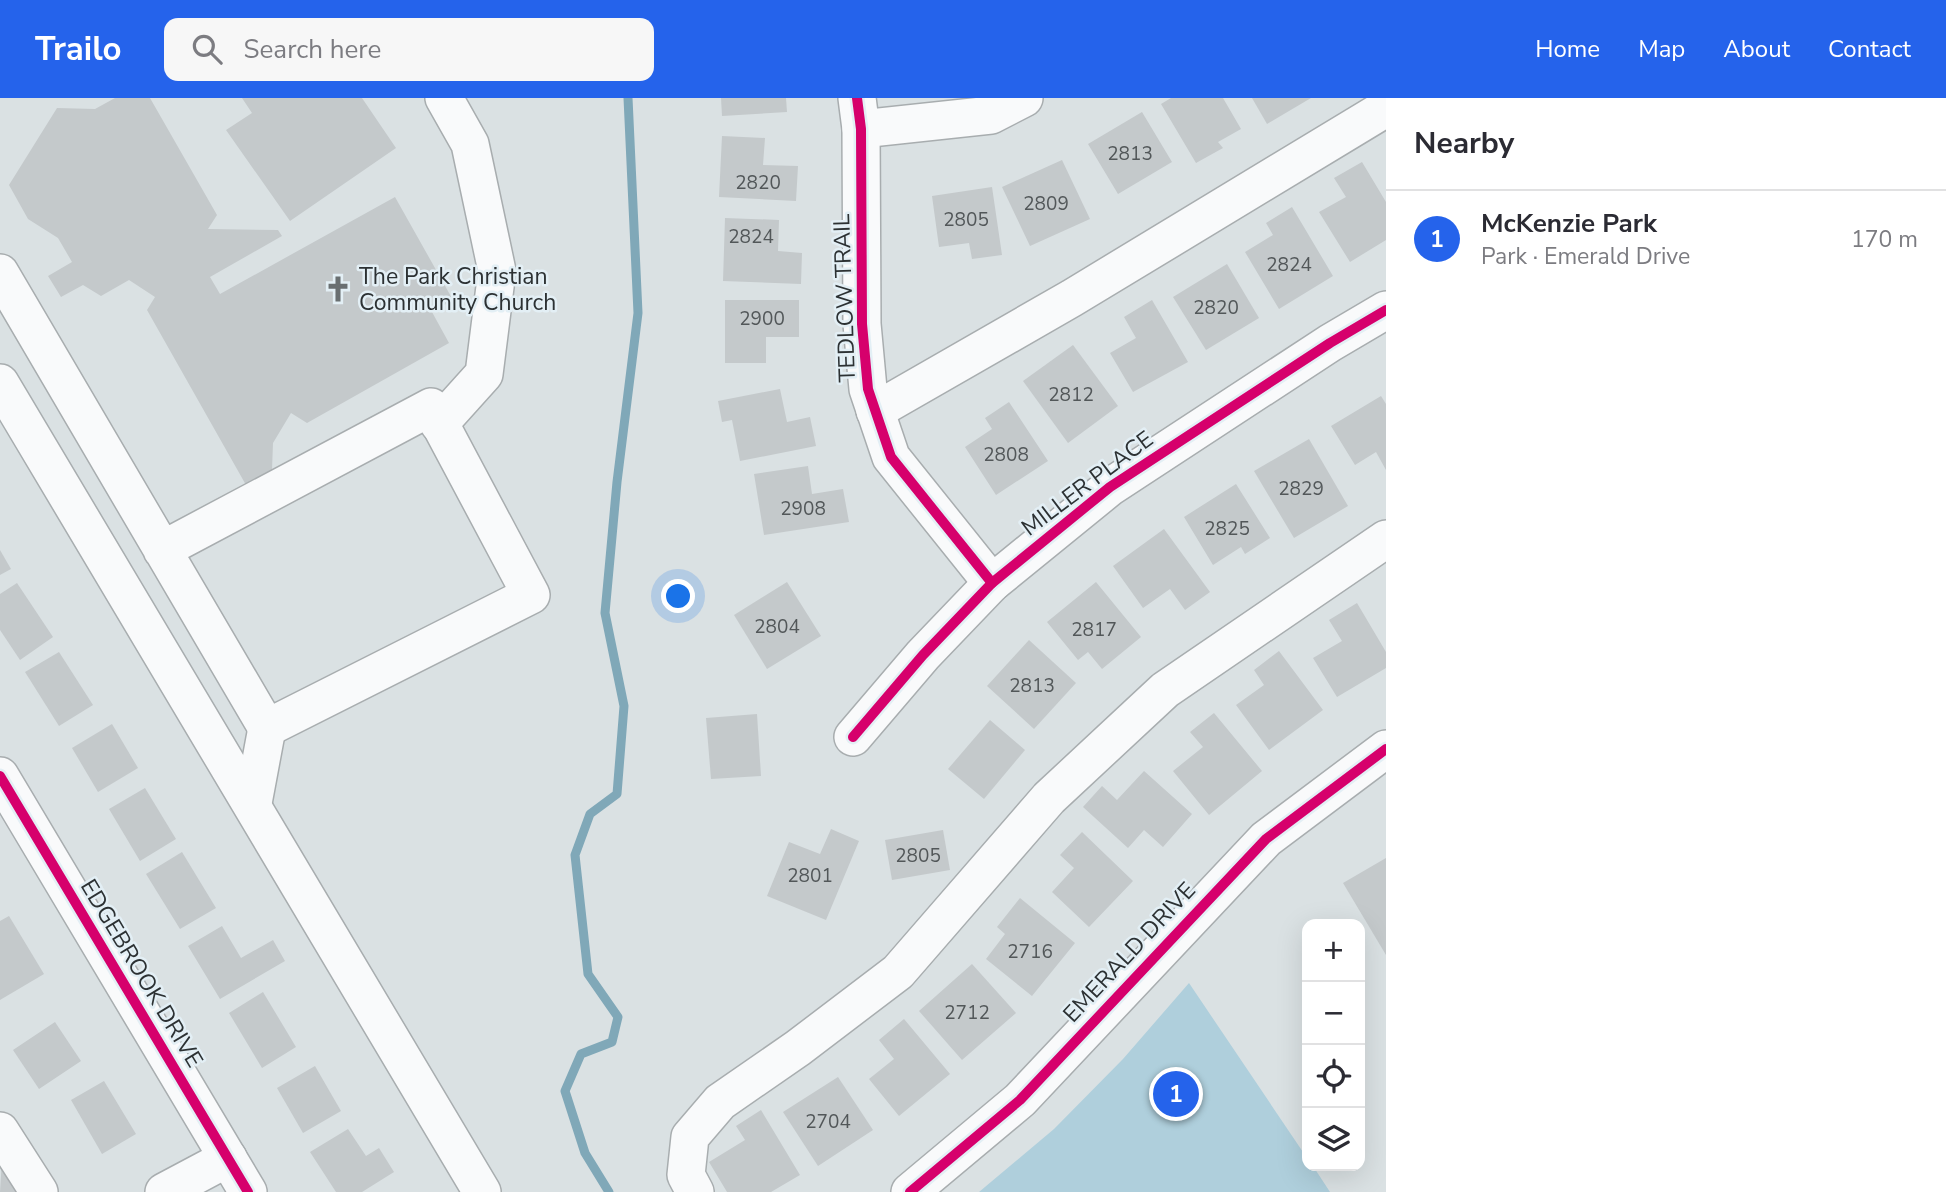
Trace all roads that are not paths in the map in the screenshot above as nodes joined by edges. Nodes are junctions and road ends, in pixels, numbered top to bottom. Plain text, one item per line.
1 (444, 98) edge
2 (1024, 98) edge
3 (1386, 108) edge
4 (859, 113) edge
5 (0, 273) edge
6 (1386, 310) edge
7 (0, 383) edge
8 (875, 411) junction
9 (439, 424) junction
10 (1386, 539) edge
11 (162, 550) junction
12 (992, 583) junction
13 (267, 729) junction
14 (853, 737) dead end
15 (1386, 749) edge
16 (0, 776) edge
17 (253, 803) junction
18 (12, 823) edge
19 (0, 1131) edge
20 (228, 1158) junction
21 (39, 1192) edge
22 (164, 1192) edge
23 (248, 1192) edge
24 (482, 1192) edge
25 (695, 1192) edge
26 (910, 1192) edge

1 - 9 street
2 - 4 street
3 - 8 street
4 - 8 street, TEDLOW TRAIL
5 - 11 street
6 - 12 street, MILLER PLACE
7 - 17 street
8 - 12 street, TEDLOW TRAIL
9 - 11 street
9 - 13 street
10 - 25 street
11 - 13 street
12 - 14 street, MILLER PLACE
13 - 17 street
15 - 26 street, EMERALD DRIVE
16 - 18 street, EDGEBROOK DRIVE
17 - 24 street
18 - 20 street, EDGEBROOK DRIVE
19 - 21 street
20 - 22 street
20 - 23 street, EDGEBROOK DRIVE

